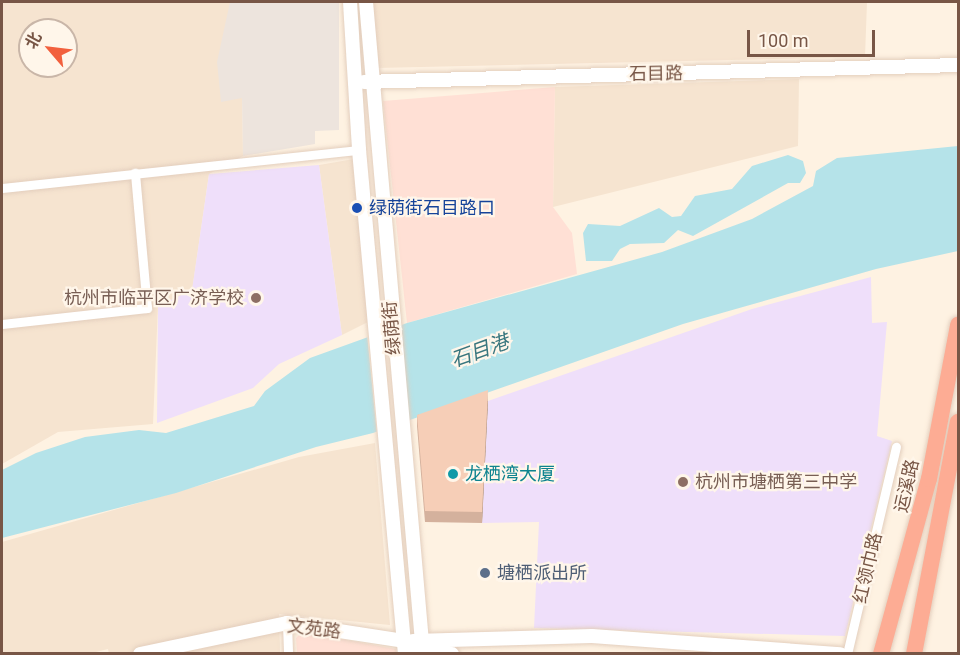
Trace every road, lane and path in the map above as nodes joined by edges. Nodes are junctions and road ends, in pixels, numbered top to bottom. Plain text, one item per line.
1 (350, 2) edge
2 (366, 2) edge
3 (958, 65) edge
4 (354, 82) junction
5 (371, 82) junction
6 (359, 150) junction
7 (135, 173) junction
8 (2, 188) edge
9 (2, 324) edge
10 (958, 325) edge
11 (958, 422) edge
12 (896, 447) dead end
13 (287, 623) junction
14 (405, 647) edge
15 (422, 649) edge
16 (140, 654) edge
17 (288, 654) edge
18 (452, 654) edge
19 (840, 654) edge
20 (847, 654) edge
21 (881, 654) edge
22 (914, 654) edge

1 - 4 street, 绿荫街
2 - 5 street, 绿荫街
3 - 5 street, 石目路
4 - 5 street, 石目路
4 - 6 street, 绿荫街
5 - 15 street, 绿荫街
6 - 7 street
6 - 14 street, 绿荫街
7 - 8 street
7 - 9 street
10 - 21 highway, 运溪路
11 - 22 highway, 运溪路
12 - 20 street, 红领巾路
13 - 14 street, 文苑路
13 - 16 street, 文苑路
13 - 17 street
14 - 15 street, 文苑路
15 - 18 street
15 - 19 street

